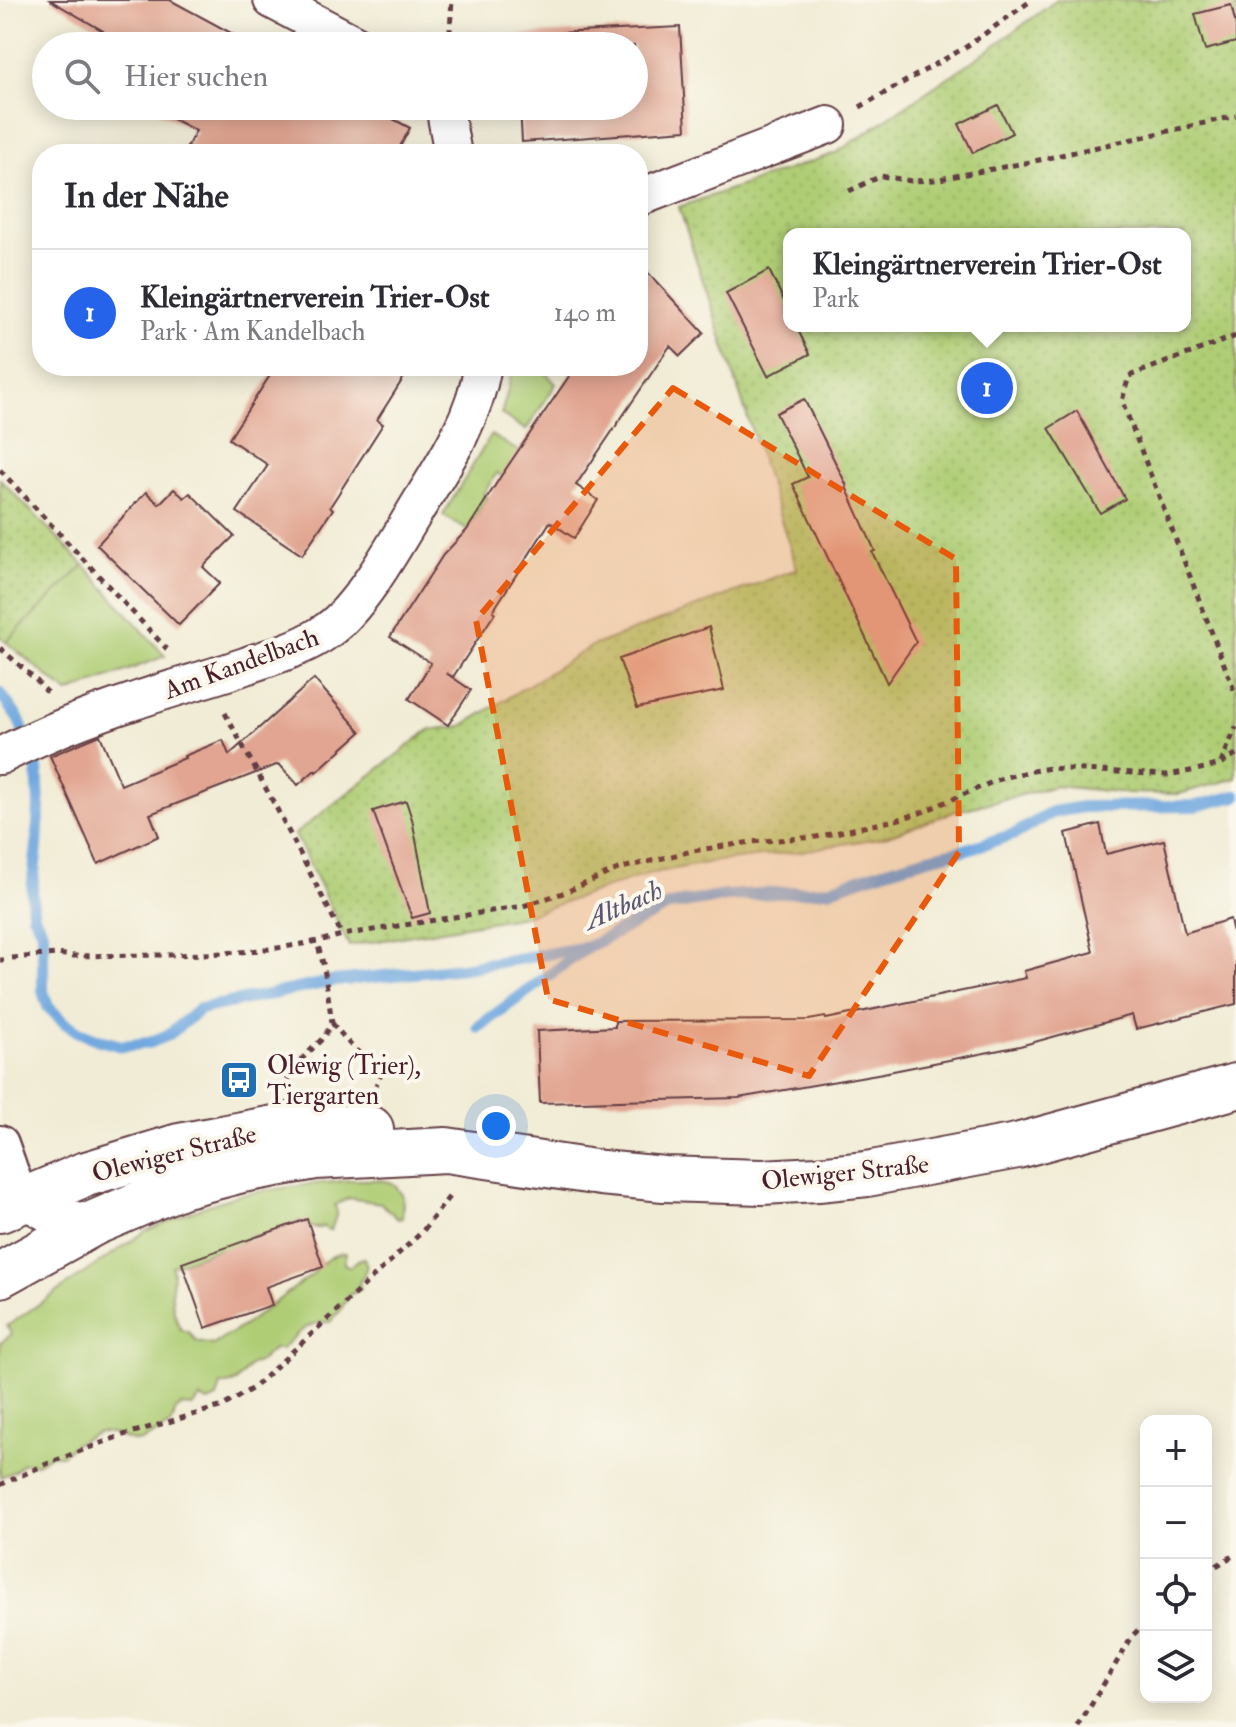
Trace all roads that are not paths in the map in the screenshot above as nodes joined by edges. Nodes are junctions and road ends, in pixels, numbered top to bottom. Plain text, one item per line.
1 (272, 0) edge
2 (333, 32) edge
3 (447, 120) edge
4 (828, 125) road end
5 (451, 144) edge
6 (648, 194) edge
7 (481, 376) edge
8 (20, 747) edge
9 (1236, 1086) edge
10 (0, 1144) edge
11 (446, 1150) junction
12 (12, 1204) edge
13 (94, 1223) junction
14 (0, 1275) edge

1 - 2 street
3 - 5 street
4 - 6 street
7 - 8 street, Am Kandelbach
9 - 11 main road, Olewiger Straße
10 - 12 street
11 - 12 main road, Olewiger Straße
11 - 13 main road, Olewiger Straße
12 - 13 street
13 - 14 main road, Olewiger Straße

